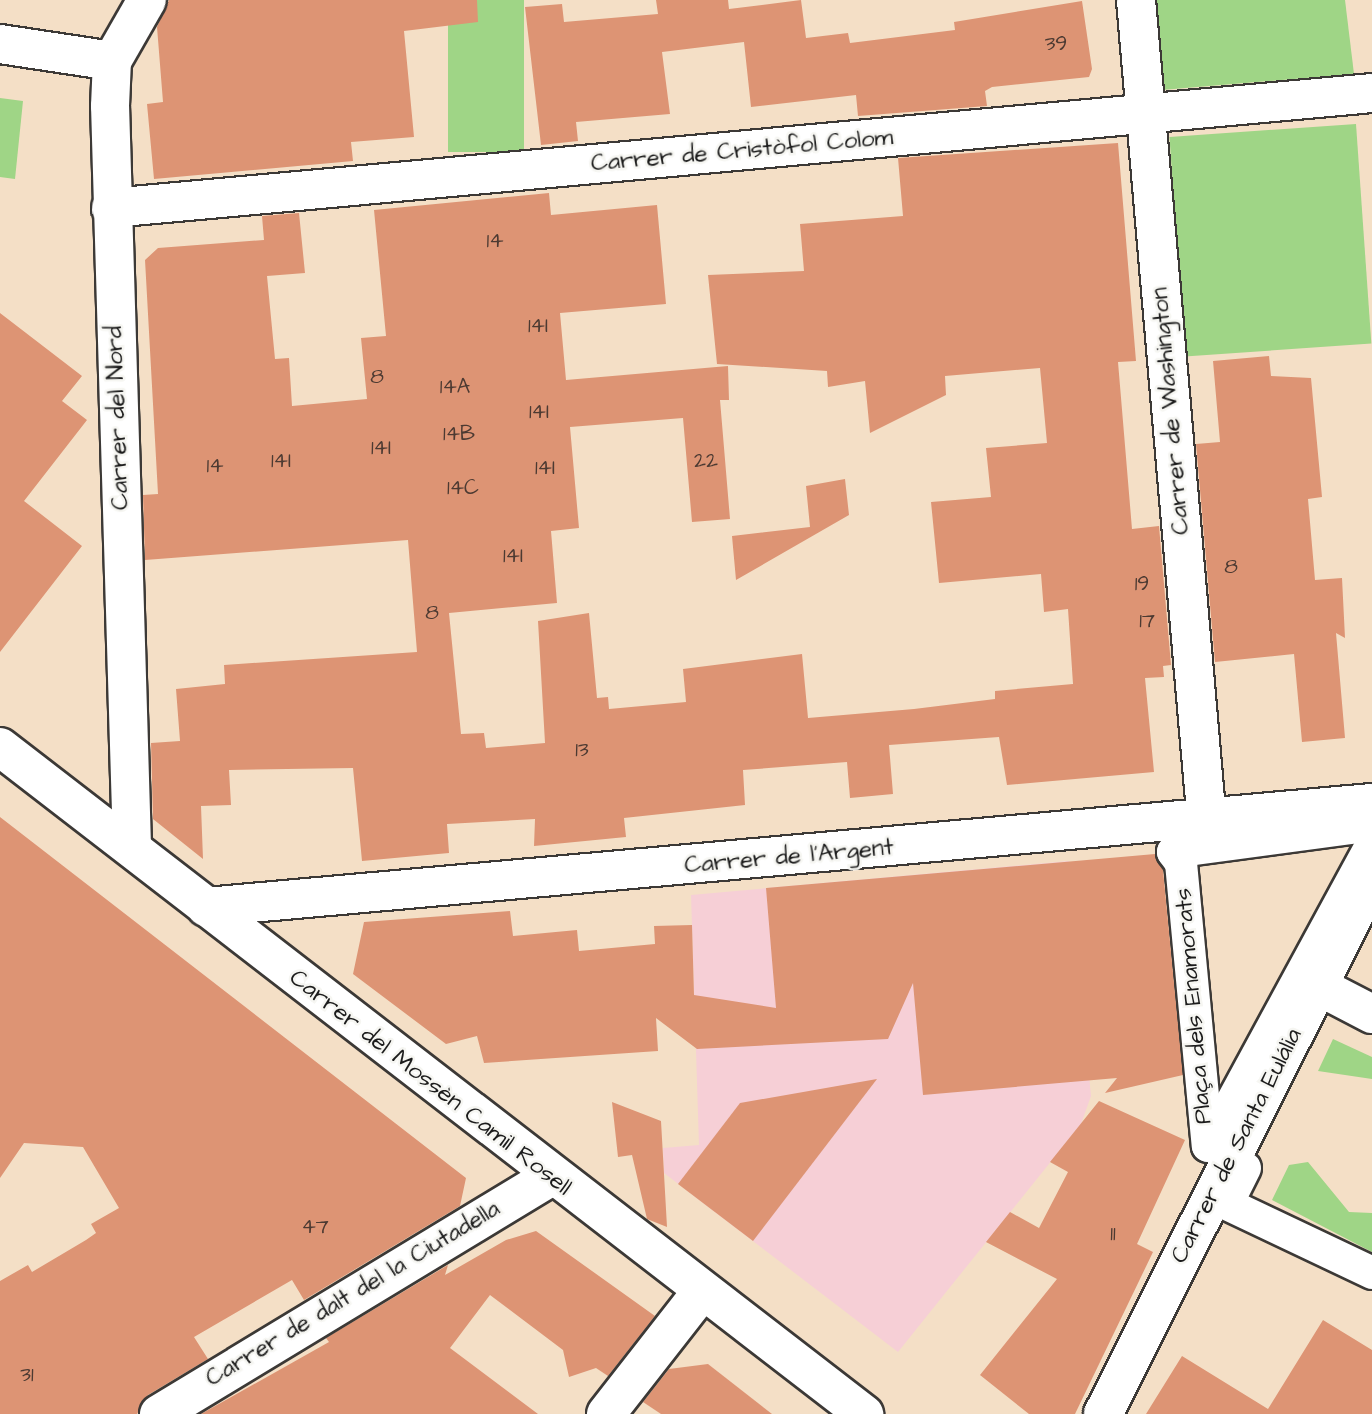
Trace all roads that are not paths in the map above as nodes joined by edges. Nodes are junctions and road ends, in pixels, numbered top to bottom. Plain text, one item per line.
1 (147, 0) edge
2 (1136, 0) edge
3 (0, 44) edge
4 (112, 61) junction
5 (1372, 93) edge
6 (1146, 113) junction
7 (111, 208) junction
8 (0, 747) edge
9 (1372, 803) edge
10 (1207, 823) junction
11 (1372, 825) edge
12 (1372, 844) edge
13 (132, 846) junction
14 (1372, 879) edge
15 (206, 906) junction
16 (1318, 986) junction
17 (1372, 1014) edge
18 (1372, 1035) edge
19 (550, 1177) junction
20 (1372, 1273) edge
21 (702, 1291) junction
22 (159, 1414) edge
23 (606, 1414) edge
24 (864, 1414) edge
25 (1103, 1414) edge

1 - 4 street, Carrer del Nord
2 - 6 street, Carrer de Washington
3 - 4 street
4 - 7 street, Carrer del Nord
5 - 6 street, Carrer de Cristòfol Colom
6 - 7 street, Carrer de Cristòfol Colom
6 - 10 street, Carrer de Washington
7 - 13 street, Carrer del Nord
8 - 13 street, Carrer del Mossèn Camil Rosell
9 - 10 street, Carrer de l'Argent
10 - 15 street, Carrer de l'Argent
11 - 12 street, Plaça dels Enamorats
13 - 15 street, Carrer del Mossèn Camil Rosell
14 - 16 street, Carrer de Santa Eulália
15 - 19 street, Carrer del Mossèn Camil Rosell
16 - 17 street
16 - 25 street, Carrer de Santa Eulália
18 - 20 street
19 - 21 street, Carrer del Mossèn Camil Rosell
19 - 22 street, Carrer de dalt del la Ciutadella
21 - 23 street
21 - 24 street, Carrer del Mossèn Camil Rosell

